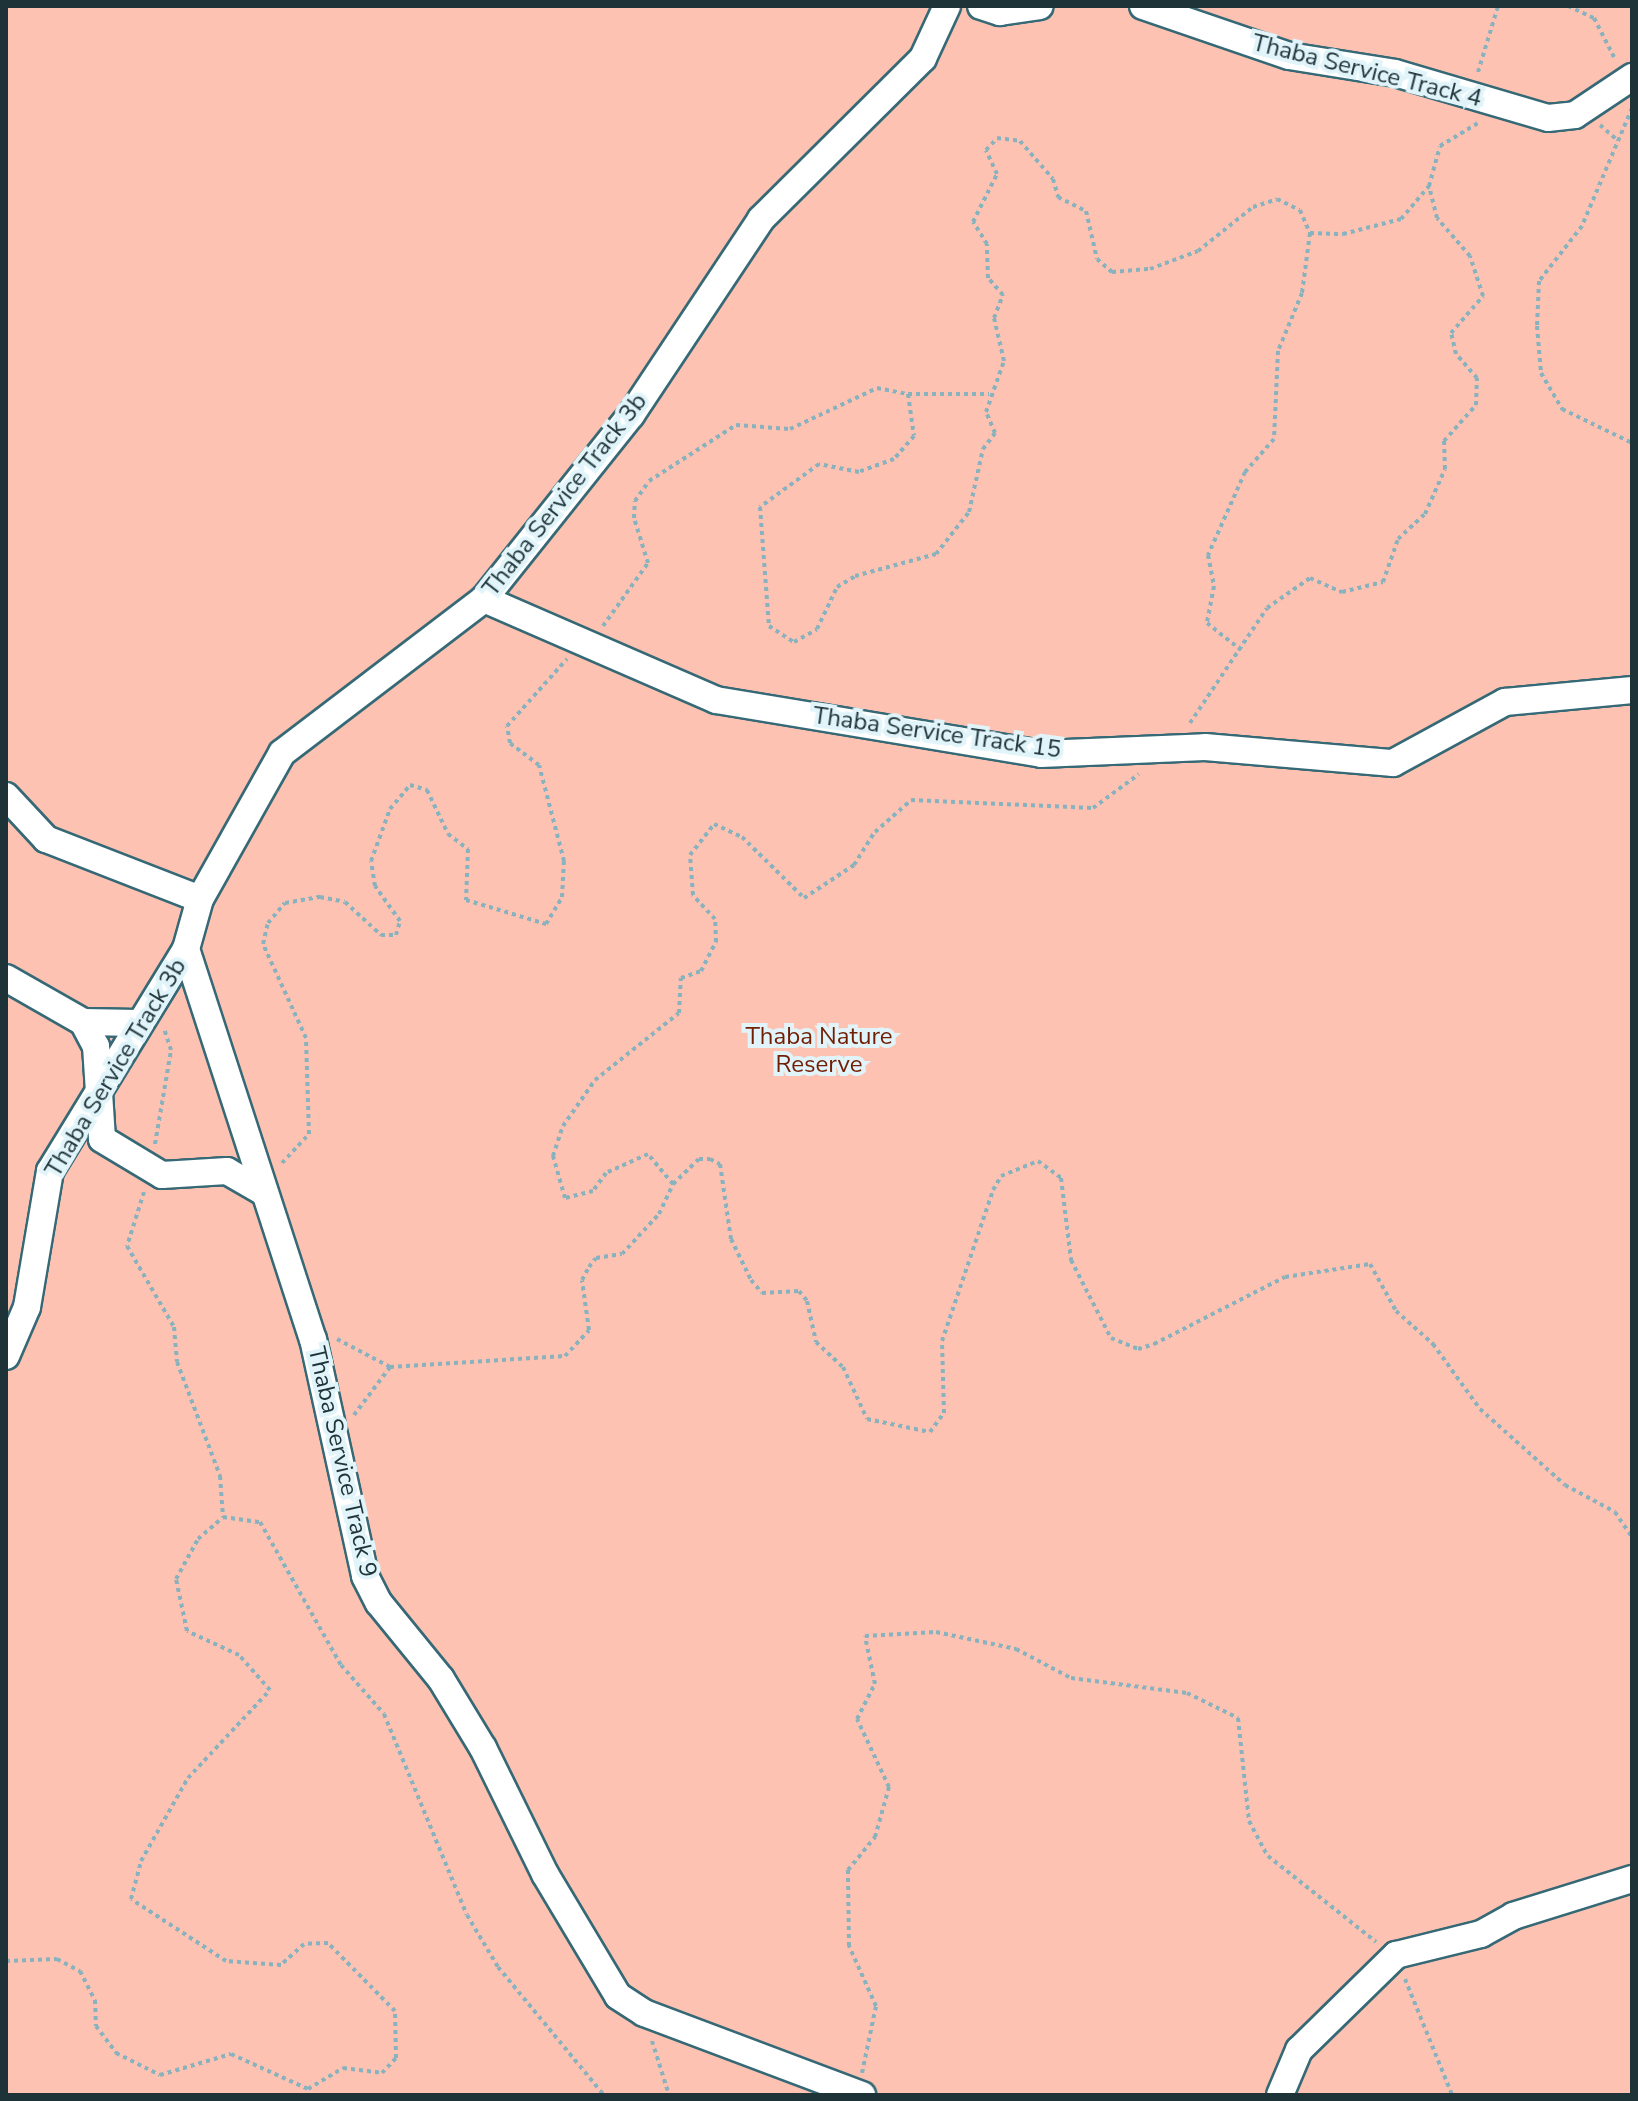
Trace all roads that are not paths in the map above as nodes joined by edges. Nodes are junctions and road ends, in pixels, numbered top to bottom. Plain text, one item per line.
1 (947, 6) edge
2 (981, 6) edge
3 (1040, 6) edge
4 (1143, 6) edge
5 (1629, 90) edge
6 (484, 599) junction
7 (1632, 690) edge
8 (6, 796) edge
9 (200, 899) junction
10 (186, 949) junction
11 (6, 978) edge
12 (83, 1022) junction
13 (139, 1023) junction
14 (94, 1099) junction
15 (261, 1191) junction
16 (6, 1356) edge
17 (1632, 1879) edge
18 (858, 2093) edge
19 (1280, 2095) edge

1 - 6 street, Thaba Service Track 3b
2 - 3 street
4 - 5 street, Thaba Service Track 4
6 - 7 street, Thaba Service Track 15
6 - 9 street, Thaba Service Track 3b
8 - 9 street
9 - 10 street, Thaba Service Track 3b
10 - 13 street, Thaba Service Track 3b
10 - 15 street, Thaba Service Track 9
11 - 12 street
12 - 13 street
12 - 14 street
13 - 14 street, Thaba Service Track 3b
14 - 15 street
14 - 16 street, Thaba Service Track 3b
15 - 18 street, Thaba Service Track 9
17 - 19 street

